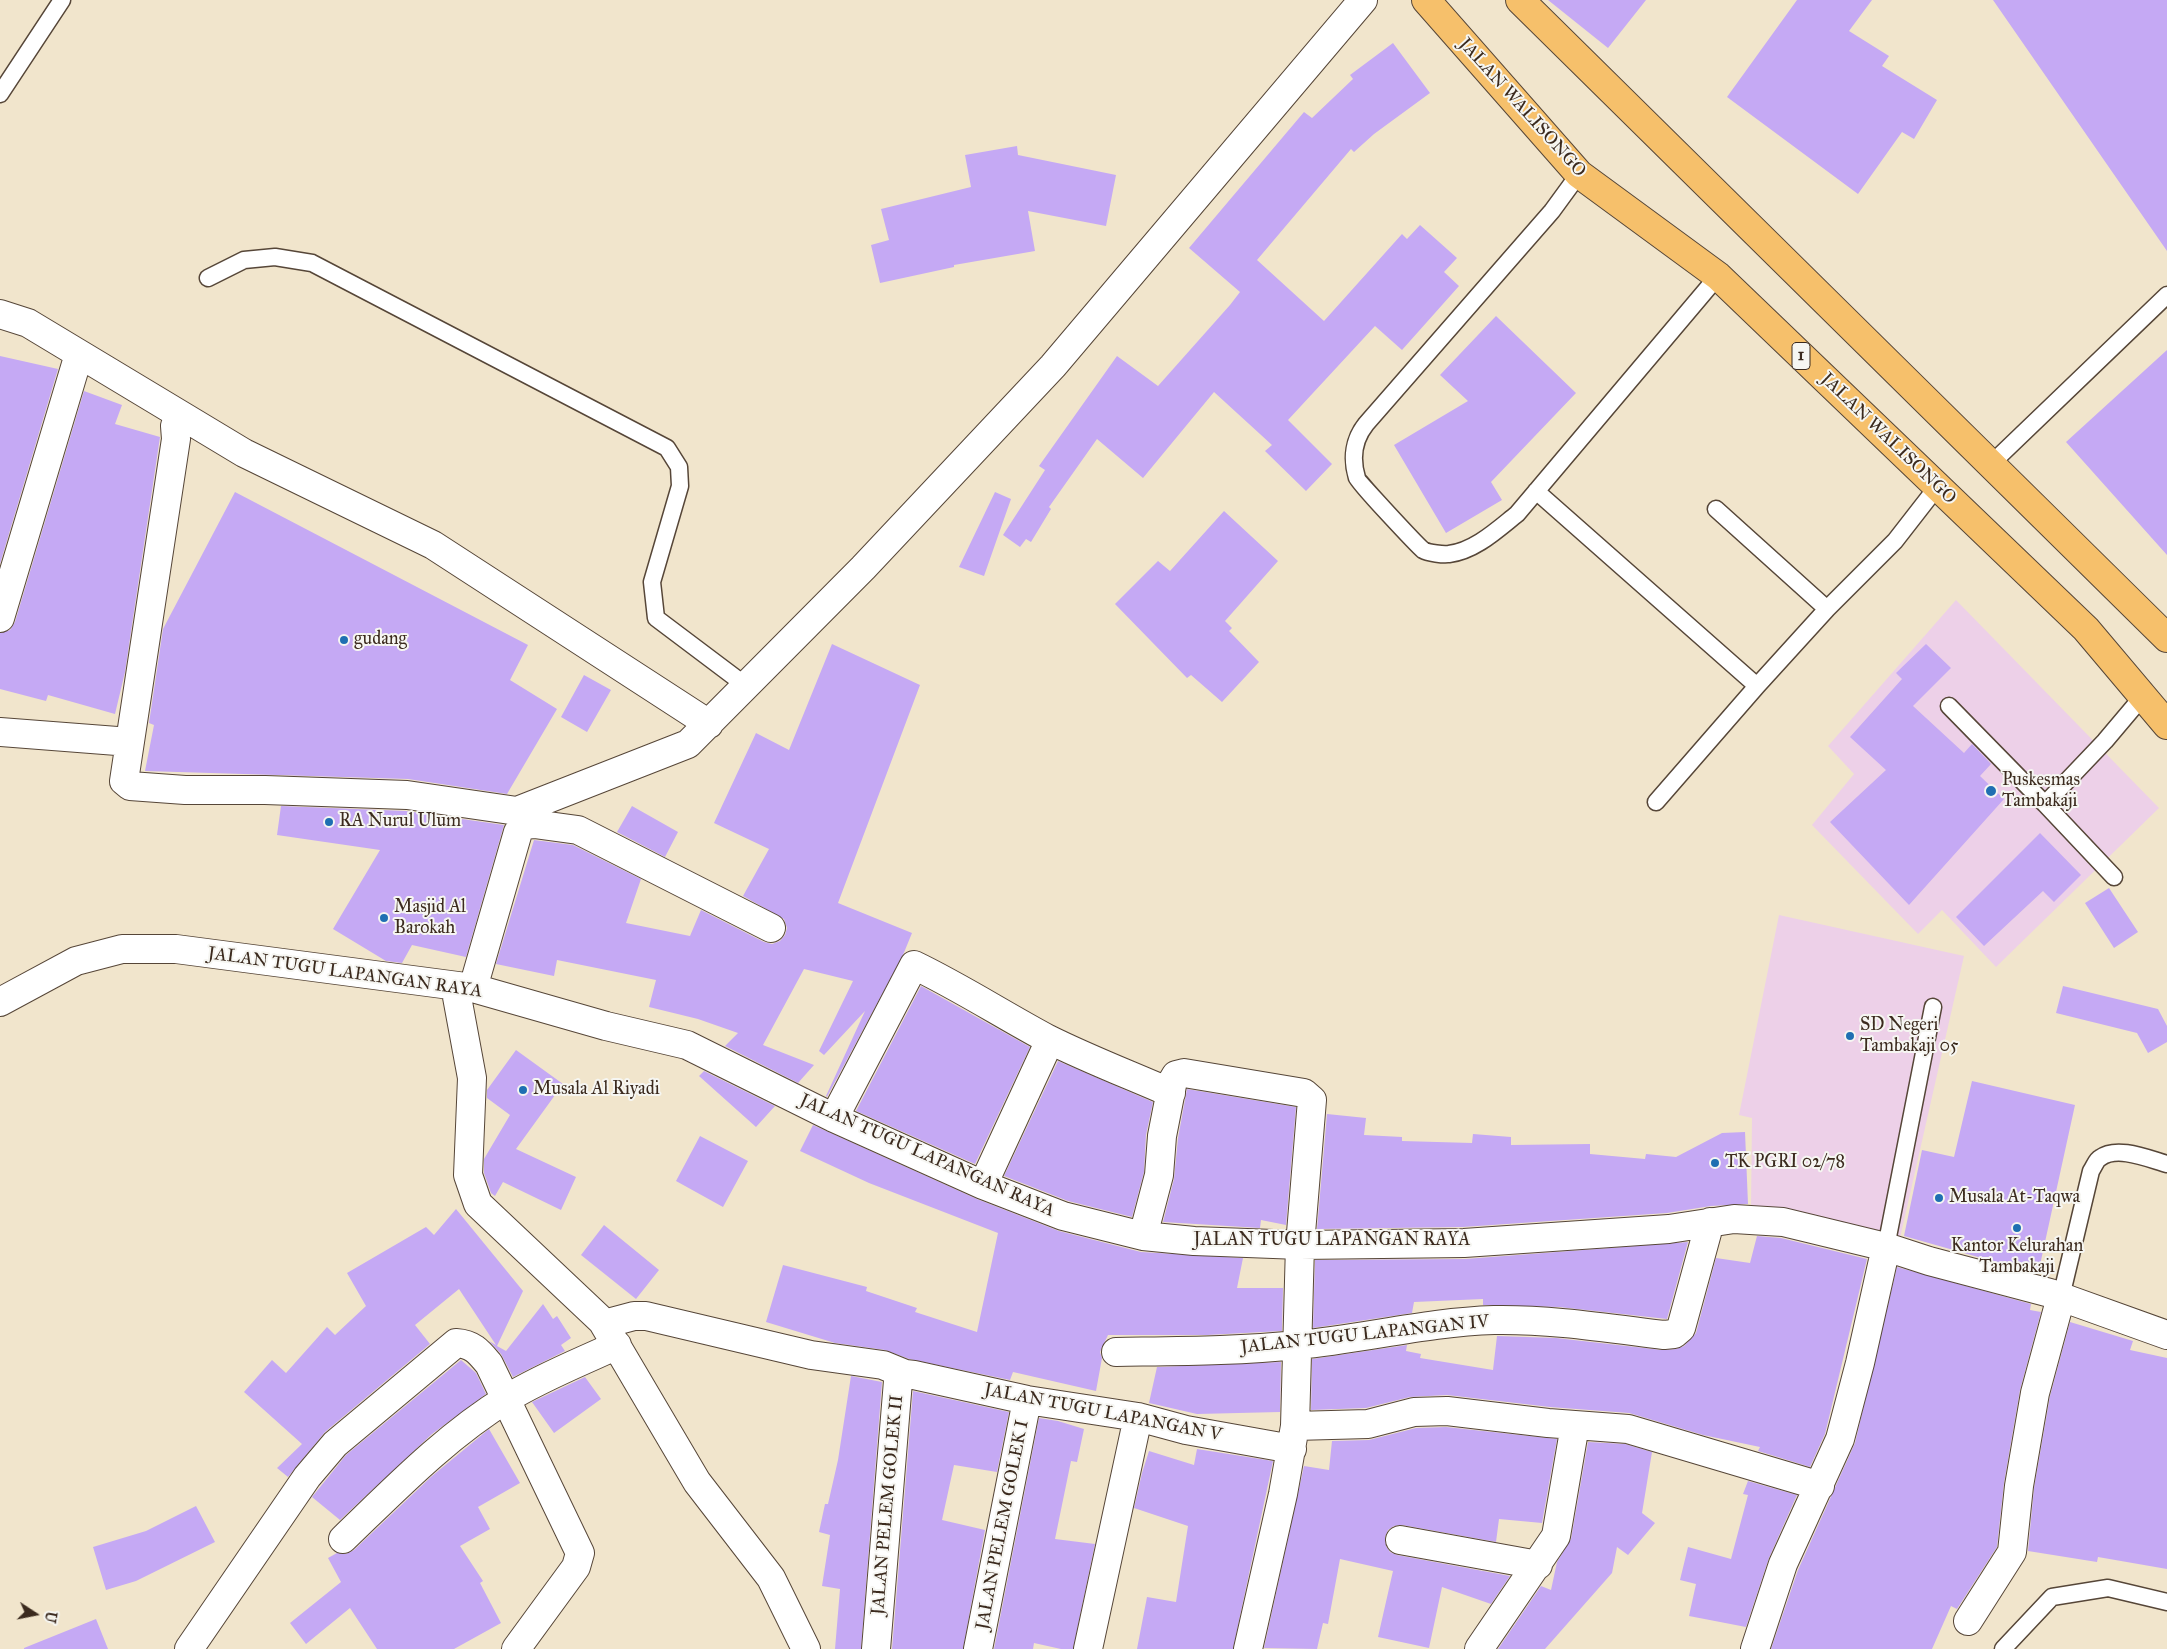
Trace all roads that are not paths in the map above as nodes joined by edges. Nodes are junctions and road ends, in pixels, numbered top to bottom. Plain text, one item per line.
1 (62, 0) edge
2 (1363, 0) edge
3 (1426, 0) edge
4 (1520, 0) edge
5 (0, 94) edge
6 (1579, 174) junction
7 (1718, 276) junction
8 (208, 278) dead end
9 (2167, 295) edge
10 (0, 314) edge
11 (79, 354) junction
12 (178, 414) junction
13 (1990, 465) junction
14 (1937, 487) junction
15 (1536, 491) junction
16 (1716, 509) dead end
17 (1827, 609) junction
18 (0, 618) edge
19 (2167, 638) edge
20 (745, 685) junction
21 (1756, 686) junction
22 (2143, 696) junction
23 (1949, 706) dead end
24 (709, 724) junction
25 (2167, 724) edge
26 (0, 732) edge
27 (130, 742) junction
28 (1656, 802) dead end
29 (2045, 804) junction
30 (2114, 877) dead end
31 (771, 928) dead end
32 (464, 987) junction
33 (0, 1002) edge
34 (1933, 1007) dead end
35 (1050, 1040) junction
36 (1171, 1094) junction
37 (834, 1118) junction
38 (2167, 1164) edge
39 (984, 1185) junction
40 (1710, 1222) junction
41 (1143, 1236) junction
42 (1300, 1245) junction
43 (1886, 1247) junction
44 (2061, 1297) junction
45 (611, 1335) junction
46 (2167, 1335) edge
47 (1299, 1345) junction
48 (1116, 1352) dead end
49 (910, 1374) junction
50 (507, 1399) junction
51 (1027, 1400) junction
52 (1138, 1417) junction
53 (1575, 1425) junction
54 (1294, 1437) junction
55 (1820, 1486) junction
56 (343, 1539) dead end
57 (1400, 1540) dead end
58 (1538, 1565) junction
59 (2167, 1602) edge
60 (1968, 1621) dead end
61 (189, 1649) edge
62 (516, 1649) edge
63 (806, 1649) edge
64 (876, 1649) edge
65 (978, 1649) edge
66 (1088, 1649) edge
67 (1248, 1649) edge
68 (1479, 1649) edge
69 (1755, 1649) edge
70 (2003, 1649) edge

1 - 5 lane
2 - 20 street
3 - 6 highway, JALAN WALISONGO / 1
4 - 13 highway
6 - 7 highway, JALAN WALISONGO / 1
6 - 15 lane
7 - 14 highway, JALAN WALISONGO / 1
7 - 15 lane
8 - 20 lane
9 - 13 lane
10 - 11 street
11 - 12 street
11 - 18 street
12 - 24 street
12 - 27 street
13 - 19 highway
14 - 17 lane
14 - 22 highway, JALAN WALISONGO / 1
15 - 21 lane
16 - 17 lane
17 - 21 lane
20 - 24 street
21 - 28 lane
22 - 25 highway, JALAN WALISONGO / 1
22 - 29 lane
23 - 29 lane
24 - 27 street
26 - 27 street
29 - 30 lane
31 - 32 street
32 - 33 street, JALAN TUGU LAPANGAN RAYA
32 - 37 street, JALAN TUGU LAPANGAN RAYA
32 - 45 street
34 - 43 lane
35 - 36 street
35 - 37 street
35 - 39 street
36 - 41 street
36 - 42 street
37 - 39 street, JALAN TUGU LAPANGAN RAYA
38 - 44 lane
39 - 41 street, JALAN TUGU LAPANGAN RAYA
40 - 42 street, JALAN TUGU LAPANGAN RAYA
40 - 43 street, JALAN TUGU LAPANGAN RAYA
40 - 47 street, JALAN TUGU LAPANGAN IV
41 - 42 street, JALAN TUGU LAPANGAN RAYA
42 - 47 street
43 - 44 street, JALAN TUGU LAPANGAN RAYA
43 - 55 street
44 - 46 street, JALAN TUGU LAPANGAN RAYA
44 - 60 street
45 - 49 street, JALAN TUGU LAPANGAN V
45 - 50 street, JALAN TUGU LAPANGAN V
45 - 63 street
47 - 48 street, JALAN TUGU LAPANGAN IV
47 - 54 street
49 - 51 street, JALAN TUGU LAPANGAN V
49 - 64 street, JALAN PELEM GOLEK II
50 - 56 street, JALAN TUGU LAPANGAN V
50 - 61 street
50 - 62 street
51 - 52 street, JALAN TUGU LAPANGAN V
51 - 65 street, JALAN PELEM GOLEK I
52 - 54 street, JALAN TUGU LAPANGAN V
52 - 66 street
53 - 54 street, JALAN TUGU LAPANGAN V
53 - 55 street, JALAN TUGU LAPANGAN V
53 - 58 street
54 - 67 street
55 - 69 street
57 - 58 street
58 - 68 street
59 - 70 lane

